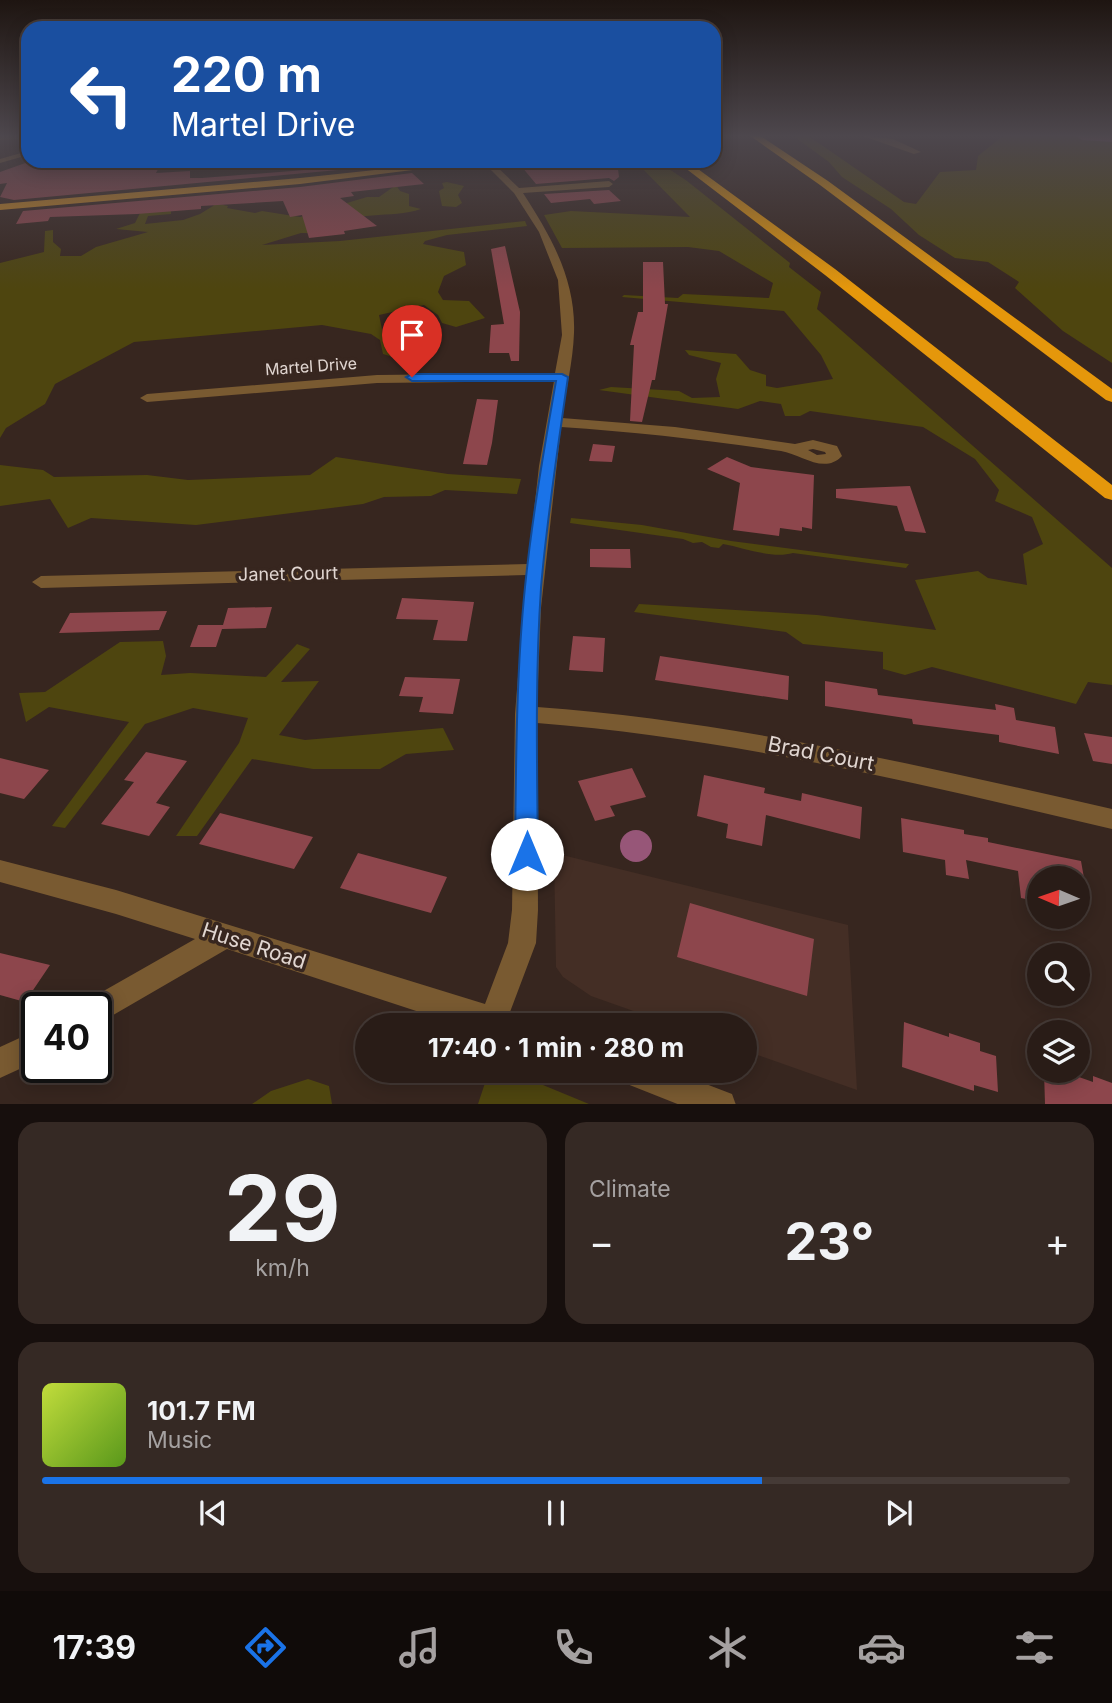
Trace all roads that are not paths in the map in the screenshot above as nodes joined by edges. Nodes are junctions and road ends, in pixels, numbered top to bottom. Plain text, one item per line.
1 (205, 187) edge
2 (512, 187) edge
3 (576, 187) edge
4 (717, 187) edge
5 (717, 187) edge
6 (829, 187) edge
7 (720, 189) junction
8 (517, 191) junction
9 (0, 207) edge
10 (562, 377) junction
11 (1112, 397) edge
12 (147, 398) dead end
13 (555, 422) junction
14 (795, 449) dead end
15 (1112, 494) edge
16 (535, 569) junction
17 (41, 582) dead end
18 (526, 714) junction
19 (1112, 818) edge
20 (0, 871) edge
21 (225, 936) junction
22 (112, 1002) edge
23 (468, 1013) edge
24 (503, 1013) edge
25 (21, 1053) edge
26 (0, 1063) edge
27 (665, 1083) edge
28 (721, 1104) edge

1 - 9 main road
2 - 8 street
3 - 8 street
4 - 7 highway
5 - 7 highway
6 - 11 highway
7 - 15 highway
8 - 10 street
10 - 12 street, Martel Drive
10 - 13 street
13 - 14 street
13 - 16 street
16 - 17 street, Janet Court
16 - 18 street
18 - 19 street, Brad Court
18 - 24 street
20 - 21 street, Huse Road
21 - 22 street
21 - 23 street, Huse Road
25 - 26 street
27 - 28 street

